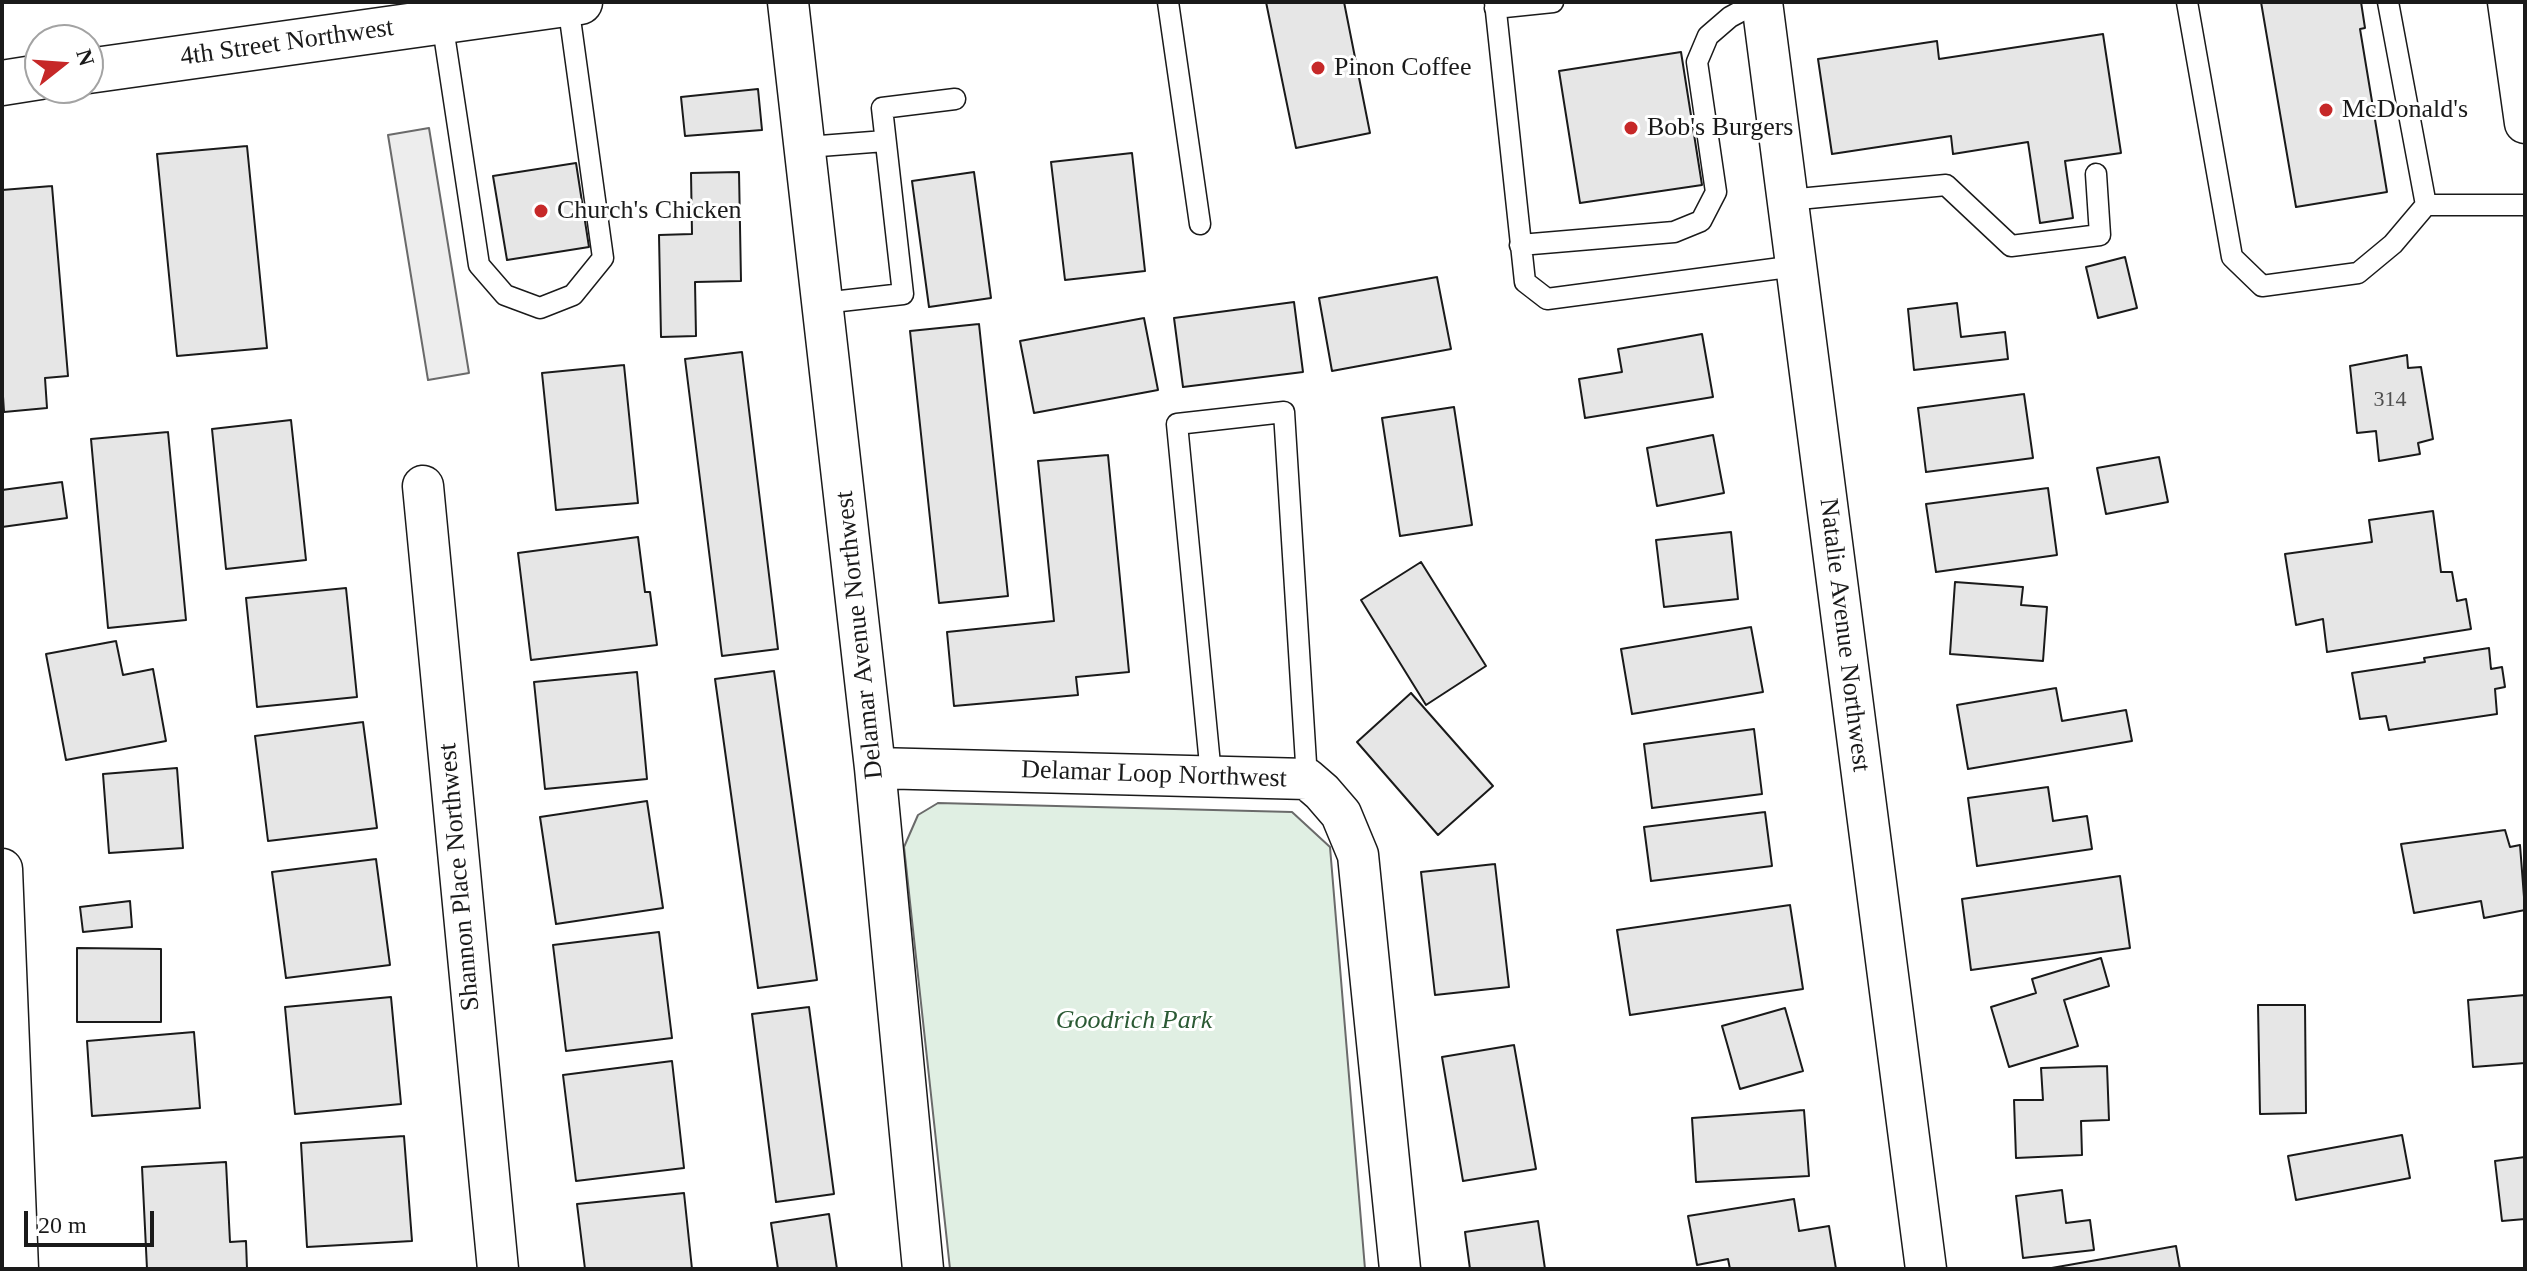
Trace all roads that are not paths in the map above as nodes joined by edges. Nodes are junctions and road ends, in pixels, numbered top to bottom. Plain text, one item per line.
1 (788, 2) edge
2 (1168, 2) edge
3 (1553, 2) edge
4 (1760, 2) edge
5 (2187, 2) edge
6 (2388, 2) edge
7 (2508, 2) edge
8 (574, 3) edge
9 (1495, 5) edge
10 (442, 21) junction
11 (104, 69) edge
12 (24, 80) edge
13 (2, 83) edge
14 (955, 99) dead end
15 (2525, 117) edge
16 (2525, 123) edge
17 (885, 141) junction
18 (807, 147) junction
19 (2096, 174) dead end
20 (1788, 200) junction
21 (2426, 205) junction
22 (2525, 205) edge
23 (1200, 224) dead end
24 (1520, 245) junction
25 (1796, 266) junction
26 (823, 303) junction
27 (423, 486) dead end
28 (875, 768) junction
29 (1211, 775) junction
30 (1307, 779) junction
31 (2, 869) edge
32 (18, 1269) edge
33 (498, 1269) edge
34 (923, 1269) edge
35 (1400, 1269) edge
36 (1926, 1269) edge

1 - 18 street, Delamar Avenue Northwest
2 - 23 lane
3 - 9 lane
4 - 20 street, Natalie Avenue Northwest
4 - 24 lane
5 - 21 lane
6 - 21 lane
7 - 15 street
8 - 10 main road, 4th Street Northwest
8 - 10 lane
9 - 24 lane
10 - 11 main road, 4th Street Northwest
12 - 13 main road
14 - 17 lane
15 - 16 street
17 - 18 lane
17 - 26 lane
18 - 26 street, Delamar Avenue Northwest
19 - 20 lane
20 - 25 street, Natalie Avenue Northwest
21 - 22 lane
24 - 25 lane
25 - 36 street, Natalie Avenue Northwest
26 - 28 street, Delamar Avenue Northwest
27 - 33 street, Shannon Place Northwest
28 - 29 street, Delamar Loop Northwest
28 - 34 street, Delamar Avenue Northwest
29 - 30 street, Delamar Loop Northwest
29 - 30 lane
30 - 35 street, Delamar Loop Northwest
31 - 32 street

